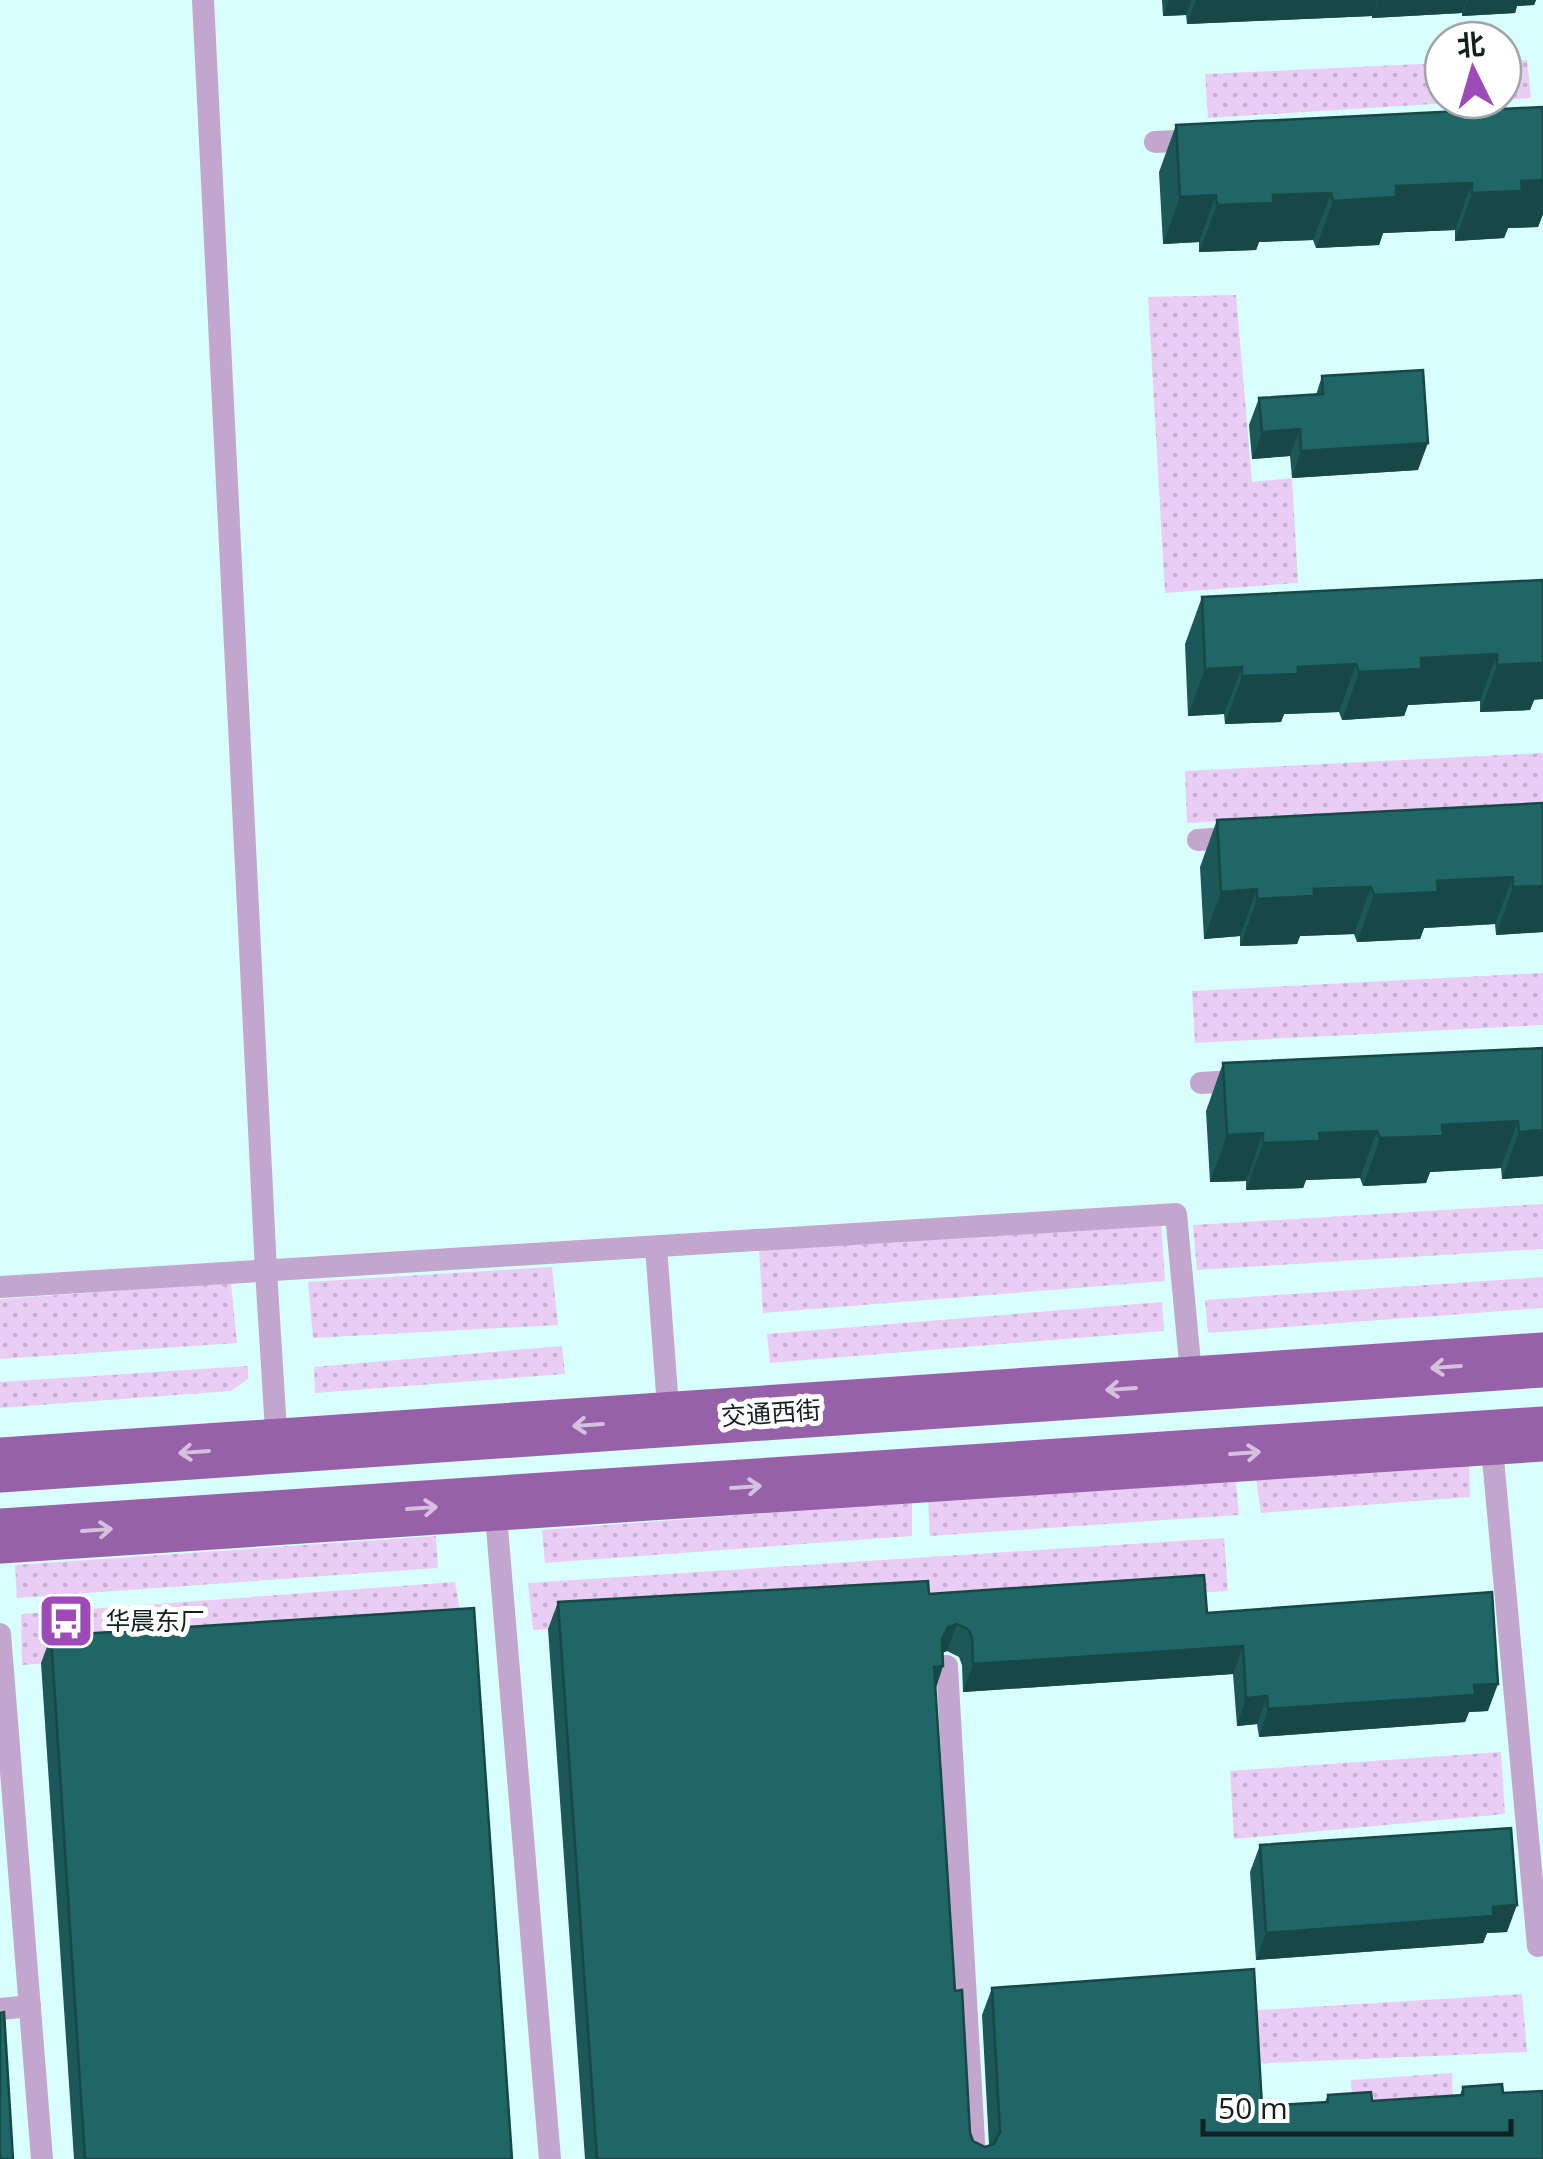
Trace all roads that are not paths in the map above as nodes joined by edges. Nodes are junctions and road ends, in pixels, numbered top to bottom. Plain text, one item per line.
1 (203, 0) edge
2 (1232, 138) edge
3 (1155, 142) dead end
4 (1255, 837) edge
5 (1198, 840) dead end
6 (1277, 1078) edge
7 (1201, 1083) dead end
8 (656, 1247) junction
9 (266, 1271) junction
10 (0, 1287) edge
11 (1543, 1360) edge
12 (1192, 1384) junction
13 (668, 1420) junction
14 (1517, 1435) edge
15 (277, 1446) junction
16 (0, 1465) edge
17 (495, 1504) junction
18 (0, 1536) edge
19 (0, 1634) edge
20 (947, 1666) edge
21 (1538, 1946) dead end
22 (30, 2006) junction
23 (0, 2009) edge
24 (42, 2159) edge
25 (550, 2159) edge
26 (974, 2159) edge

1 - 9 lane
2 - 3 lane
4 - 5 lane
6 - 7 lane
8 - 9 lane
8 - 12 lane
8 - 13 lane
9 - 10 lane
9 - 15 lane
11 -> 12 main road, 交通西街
12 -> 13 main road, 交通西街
13 -> 15 main road, 交通西街
17 -> 14 main road
14 - 21 lane
15 -> 16 main road, 交通西街
18 -> 17 main road
17 - 25 lane
19 - 22 lane
20 - 26 lane
22 - 23 lane
22 - 24 lane

